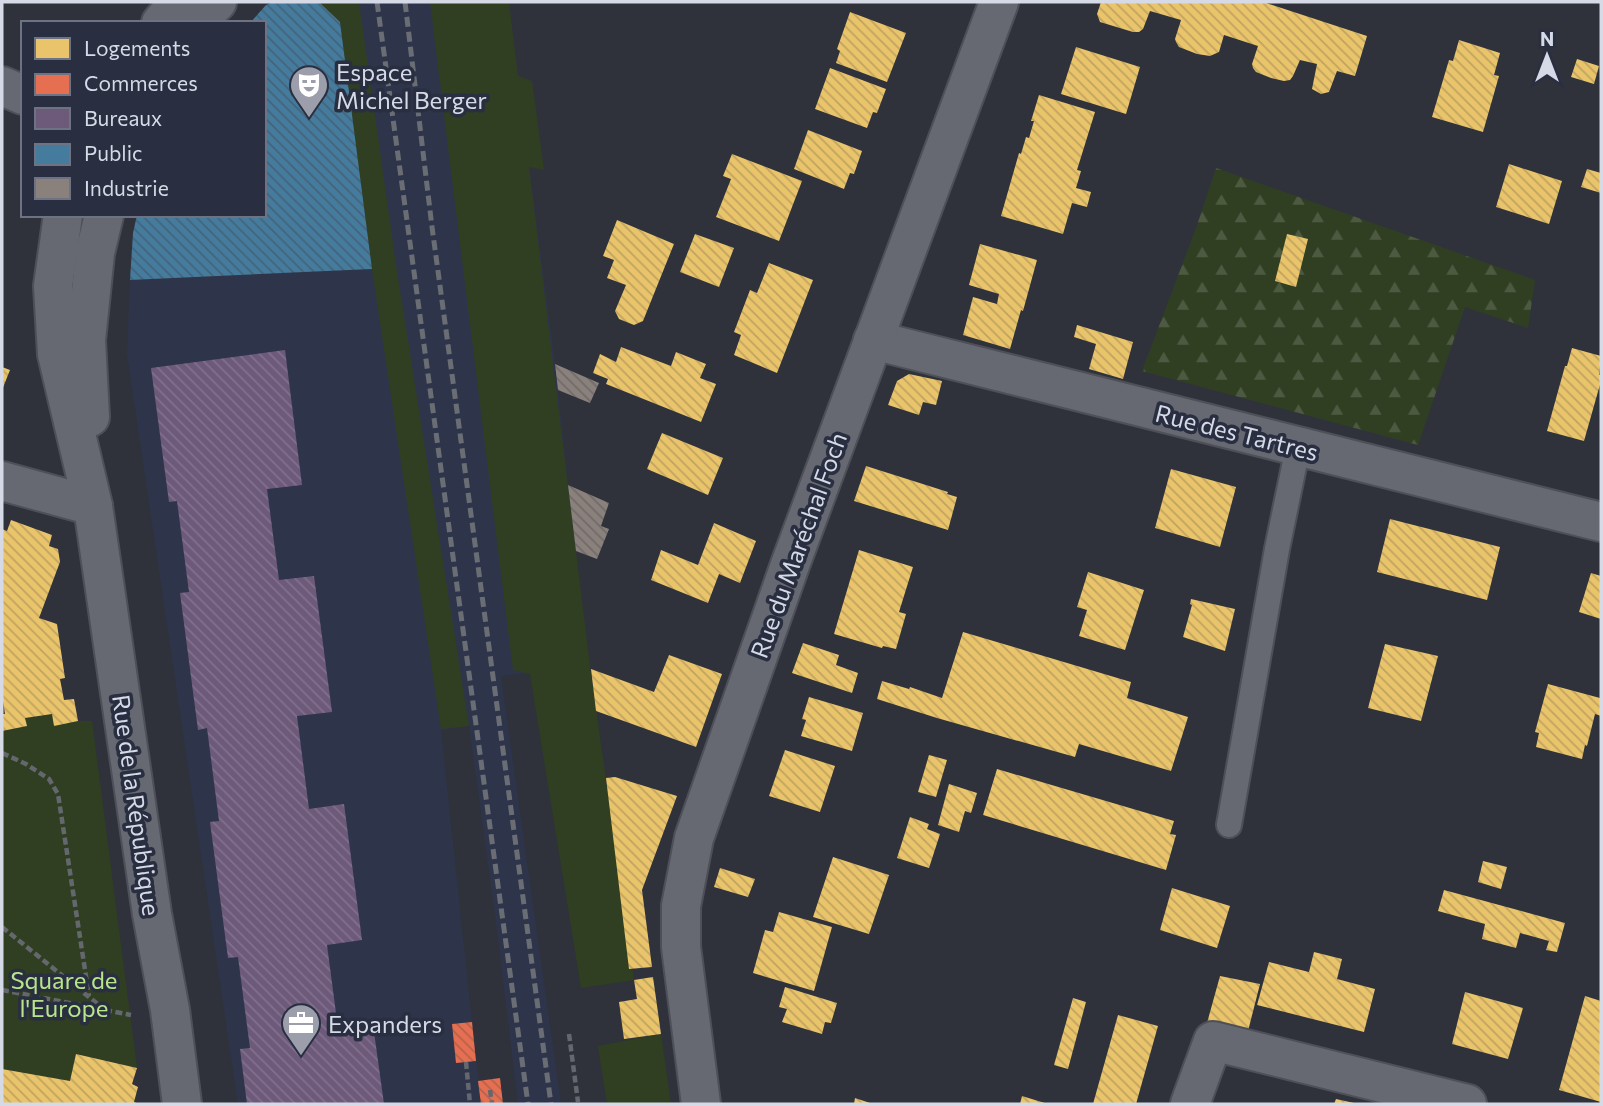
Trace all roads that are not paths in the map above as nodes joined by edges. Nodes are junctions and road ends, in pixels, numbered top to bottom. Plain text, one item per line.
1 (178, 2) edge
2 (217, 2) edge
3 (999, 2) edge
4 (163, 21) edge
5 (200, 21) edge
6 (2, 86) edge
7 (21, 94) edge
8 (62, 217) edge
9 (89, 217) edge
10 (104, 217) edge
11 (86, 340) junction
12 (873, 340) junction
13 (1298, 447) junction
14 (2, 481) edge
15 (93, 506) junction
16 (1601, 522) edge
17 (1229, 825) dead end
18 (182, 1104) edge
19 (701, 1104) edge
20 (1190, 1104) edge
21 (1467, 1104) edge

1 - 4 street
2 - 5 street
3 - 12 street, Rue du Maréchal Foch
6 - 7 street
8 - 15 street, Rue de la République
9 - 11 street, Rue de la République
10 - 11 street, Rue de la République
11 - 15 street, Rue de la République
12 - 13 street, Rue des Tartres
12 - 19 street, Rue du Maréchal Foch
13 - 16 street, Rue des Tartres
13 - 17 lane
14 - 15 street
15 - 18 street, Rue de la République
20 - 21 street

